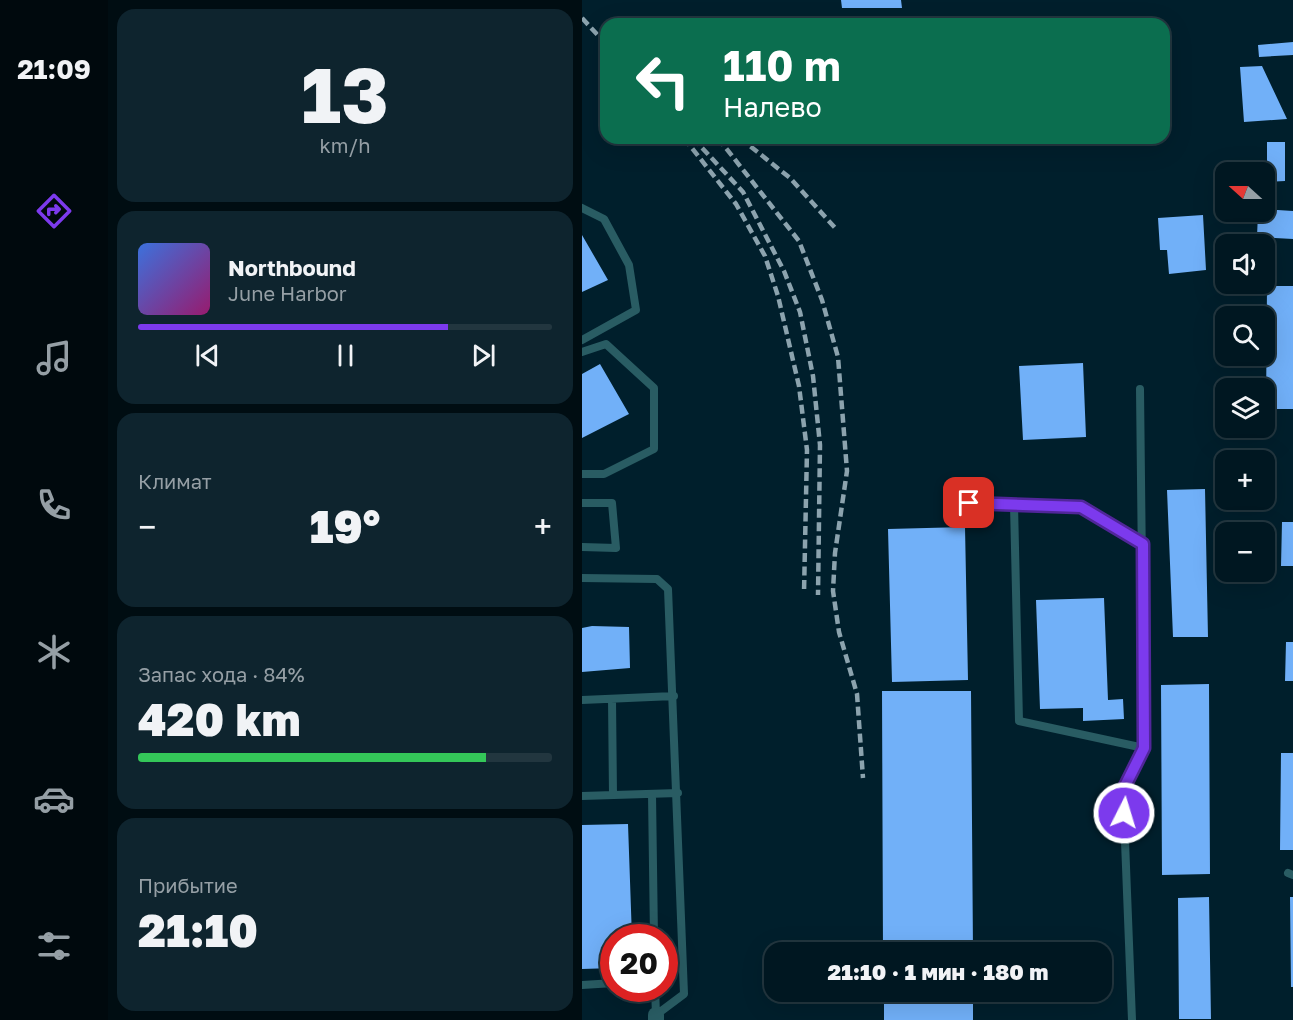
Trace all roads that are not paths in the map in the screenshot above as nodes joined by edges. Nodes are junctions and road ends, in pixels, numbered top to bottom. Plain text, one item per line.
1 (582, 208) edge
2 (582, 340) edge
3 (582, 352) edge
4 (1140, 389) dead end
5 (582, 474) edge
6 (582, 503) edge
7 (969, 503) dead end
8 (1014, 505) junction
9 (1143, 544) junction
10 (582, 547) edge
11 (582, 578) edge
12 (674, 696) junction
13 (612, 699) junction
14 (582, 700) edge
15 (1144, 748) junction
16 (678, 793) junction
17 (652, 794) junction
18 (613, 795) junction
19 (582, 796) edge
20 (654, 924) edge
21 (600, 984) edge
22 (582, 985) edge
23 (655, 1002) edge
24 (656, 1017) edge
25 (1132, 1020) edge

1 - 2 lane
3 - 5 lane
4 - 9 lane
6 - 10 lane
7 - 8 lane
8 - 9 lane
8 - 15 lane
9 - 15 lane
11 - 12 lane
12 - 13 lane
12 - 16 lane
13 - 14 lane
13 - 18 lane
15 - 25 lane
16 - 17 lane
16 - 24 lane
17 - 18 lane
17 - 20 lane
18 - 19 lane
21 - 22 lane
23 - 24 lane

